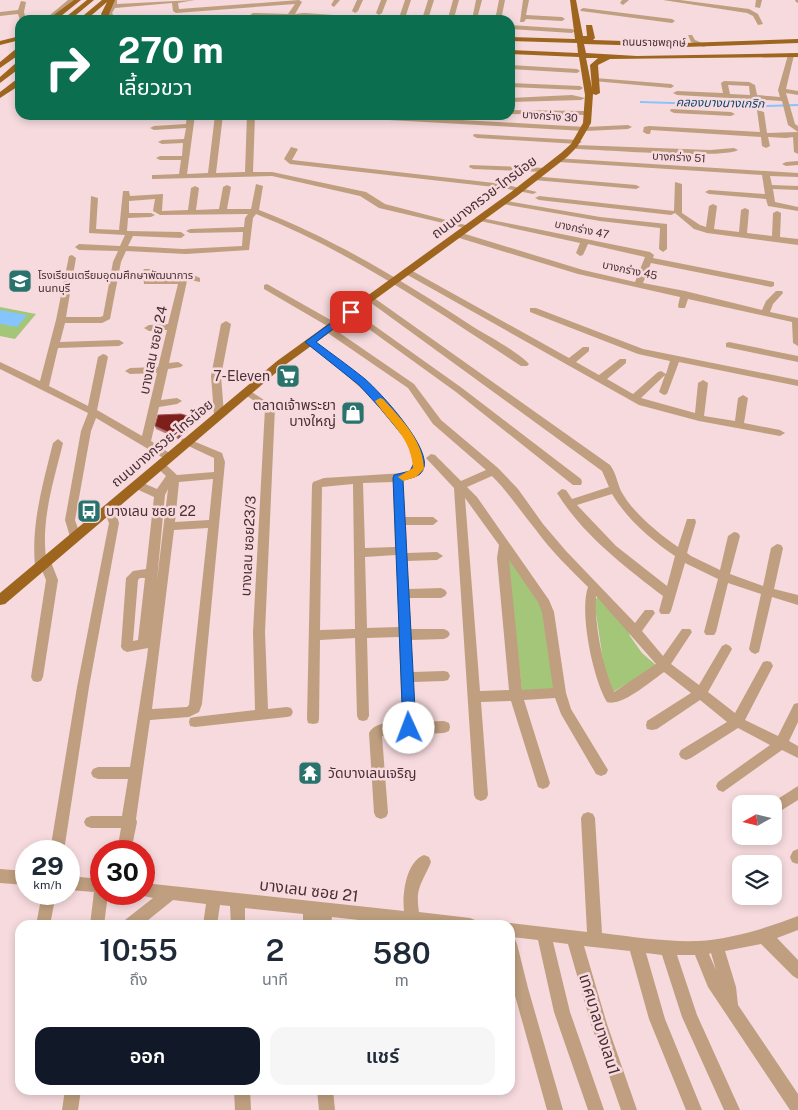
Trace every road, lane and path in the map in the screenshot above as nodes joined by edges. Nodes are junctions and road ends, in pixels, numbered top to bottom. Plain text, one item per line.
1 (72, 0) edge
2 (78, 0) edge
3 (83, 0) edge
4 (91, 0) edge
5 (99, 0) edge
6 (192, 0) edge
7 (360, 0) edge
8 (384, 0) edge
9 (408, 0) edge
10 (432, 0) edge
11 (456, 0) edge
12 (479, 0) edge
13 (502, 0) edge
14 (526, 0) edge
15 (569, 0) edge
16 (574, 0) edge
17 (580, 0) edge
18 (175, 1) edge
19 (23, 2) dead end
20 (111, 2) edge
21 (669, 2) edge
22 (307, 5) dead end
23 (90, 10) junction
24 (583, 10) junction
25 (176, 11) junction
26 (355, 11) dead end
27 (21, 12) junction
28 (0, 14) edge
29 (22, 15) edge
30 (53, 15) edge
31 (58, 15) edge
32 (64, 15) edge
33 (72, 15) edge
34 (82, 15) edge
35 (86, 15) edge
36 (96, 15) edge
37 (106, 15) edge
38 (110, 15) edge
39 (161, 15) dead end
40 (253, 15) dead end
41 (295, 15) junction
42 (378, 15) edge
43 (402, 15) dead end
44 (426, 15) edge
45 (451, 15) edge
46 (475, 15) edge
47 (499, 15) edge
48 (562, 19) dead end
49 (672, 21) dead end
50 (760, 24) dead end
51 (515, 26) edge
52 (589, 27) junction
53 (572, 32) junction
54 (690, 36) dead end
55 (15, 39) edge
56 (515, 40) edge
57 (515, 40) edge
58 (559, 41) junction
59 (798, 41) edge
60 (610, 44) junction
61 (729, 44) junction
62 (0, 45) edge
63 (704, 45) junction
64 (798, 45) edge
65 (515, 48) edge
66 (685, 48) junction
67 (15, 50) edge
68 (515, 52) edge
69 (15, 53) edge
70 (15, 54) edge
71 (559, 54) junction
72 (707, 54) junction
73 (796, 54) edge
74 (0, 55) edge
75 (15, 56) edge
76 (15, 57) edge
77 (608, 57) junction
78 (748, 57) junction
79 (0, 60) edge
80 (15, 62) edge
81 (594, 65) junction
82 (0, 66) edge
83 (15, 68) edge
84 (576, 68) junction
85 (515, 70) edge
86 (0, 73) edge
87 (15, 75) edge
88 (594, 80) junction
89 (0, 81) edge
90 (15, 81) edge
91 (15, 85) edge
92 (515, 86) edge
93 (672, 86) dead end
94 (0, 87) edge
95 (782, 90) junction
96 (0, 92) edge
97 (677, 93) dead end
98 (798, 93) edge
99 (581, 94) junction
100 (0, 96) edge
101 (754, 97) junction
102 (724, 98) junction
103 (515, 100) edge
104 (786, 104) junction
105 (702, 109) junction
106 (588, 111) junction
107 (515, 112) edge
108 (760, 112) dead end
109 (191, 120) edge
110 (218, 120) edge
111 (251, 120) edge
112 (440, 120) edge
113 (795, 122) edge
114 (190, 126) junction
115 (587, 127) junction
116 (628, 127) dead end
117 (154, 128) dead end
118 (647, 132) dead end
119 (676, 133) junction
120 (797, 133) edge
121 (705, 134) junction
122 (764, 135) junction
123 (476, 136) dead end
124 (734, 137) junction
125 (615, 140) dead end
126 (638, 140) dead end
127 (188, 141) junction
128 (162, 142) dead end
129 (577, 146) junction
130 (766, 146) dead end
131 (294, 149) dead end
132 (614, 149) junction
133 (640, 150) junction
134 (734, 150) dead end
135 (798, 152) edge
136 (160, 158) dead end
137 (186, 158) junction
138 (561, 158) junction
139 (584, 163) junction
140 (798, 163) edge
141 (786, 164) dead end
142 (473, 167) dead end
143 (546, 170) junction
144 (766, 173) junction
145 (212, 174) junction
146 (249, 174) junction
147 (180, 175) junction
148 (798, 175) edge
149 (155, 177) dead end
150 (534, 178) junction
151 (678, 184) dead end
152 (178, 186) dead end
153 (259, 186) dead end
154 (227, 187) dead end
155 (636, 187) dead end
156 (770, 187) junction
157 (195, 188) dead end
158 (798, 188) edge
159 (492, 191) dead end
160 (709, 192) dead end
161 (512, 195) junction
162 (770, 197) junction
163 (94, 198) dead end
164 (713, 206) dead end
165 (798, 209) edge
166 (745, 210) dead end
167 (224, 211) junction
168 (255, 211) junction
169 (192, 212) junction
170 (170, 213) junction
171 (777, 213) dead end
172 (677, 214) junction
173 (151, 215) dead end
174 (124, 216) junction
175 (480, 219) junction
176 (469, 227) junction
177 (248, 229) junction
178 (168, 230) dead end
179 (190, 231) dead end
180 (710, 231) junction
181 (126, 233) junction
182 (459, 234) junction
183 (553, 234) junction
184 (743, 234) junction
185 (181, 235) dead end
186 (776, 239) junction
187 (585, 241) junction
188 (798, 242) edge
189 (548, 244) dead end
190 (79, 247) dead end
191 (616, 248) junction
192 (122, 249) junction
193 (664, 250) dead end
194 (580, 252) dead end
195 (72, 258) dead end
196 (613, 259) dead end
197 (649, 260) junction
198 (147, 271) dead end
199 (407, 271) junction
200 (197, 280) dead end
201 (183, 281) junction
202 (394, 281) junction
203 (639, 283) junction
204 (771, 284) dead end
205 (267, 287) dead end
206 (779, 293) dead end
207 (685, 294) junction
208 (370, 298) junction
209 (682, 306) dead end
210 (533, 310) dead end
211 (351, 312) junction
212 (765, 313) junction
213 (61, 320) junction
214 (797, 320) edge
215 (226, 324) dead end
216 (330, 327) junction
217 (149, 328) dead end
218 (172, 328) junction
219 (108, 334) dead end
220 (310, 342) junction
221 (119, 343) dead end
222 (798, 343) edge
223 (100, 344) junction
224 (55, 345) junction
225 (729, 345) dead end
226 (586, 349) dead end
227 (103, 357) dead end
228 (675, 360) junction
229 (798, 360) edge
230 (623, 361) dead end
231 (568, 363) junction
232 (178, 364) dead end
233 (524, 364) dead end
234 (0, 365) edge
235 (164, 368) junction
236 (130, 371) dead end
237 (661, 374) dead end
238 (599, 380) junction
239 (798, 382) edge
240 (703, 383) dead end
241 (43, 388) junction
242 (247, 392) junction
243 (664, 392) dead end
244 (743, 398) dead end
245 (634, 399) junction
246 (177, 400) dead end
247 (156, 404) junction
248 (92, 412) junction
249 (219, 414) junction
250 (699, 418) junction
251 (739, 425) junction
252 (780, 433) dead end
253 (186, 441) junction
254 (146, 442) junction
255 (58, 443) dead end
256 (169, 456) junction
257 (431, 458) dead end
258 (159, 465) junction
259 (494, 470) junction
260 (218, 475) junction
261 (173, 477) junction
262 (398, 478) junction
263 (358, 480) junction
264 (577, 482) dead end
265 (136, 484) junction
266 (460, 486) junction
267 (615, 489) junction
268 (562, 493) dead end
269 (160, 495) junction
270 (570, 504) junction
271 (106, 510) junction
272 (433, 521) dead end
273 (401, 522) junction
274 (691, 522) dead end
275 (214, 524) junction
276 (168, 526) junction
277 (734, 536) dead end
278 (75, 537) junction
279 (504, 546) junction
280 (777, 548) dead end
281 (359, 553) junction
282 (402, 554) junction
283 (437, 556) dead end
284 (682, 556) junction
285 (43, 564) junction
286 (150, 573) junction
287 (723, 578) junction
288 (593, 588) junction
289 (768, 592) junction
290 (441, 593) dead end
291 (404, 594) junction
292 (670, 595) junction
293 (0, 600) edge
294 (798, 600) edge
295 (665, 611) dead end
296 (649, 613) dead end
297 (635, 631) junction
298 (686, 632) dead end
299 (710, 632) dead end
300 (406, 633) junction
301 (360, 634) junction
302 (444, 634) dead end
303 (315, 635) junction
304 (726, 649) dead end
305 (755, 649) dead end
306 (664, 665) junction
307 (767, 666) dead end
308 (444, 676) dead end
309 (36, 677) dead end
310 (408, 677) junction
311 (560, 693) junction
312 (700, 694) junction
313 (516, 695) junction
314 (474, 697) junction
315 (798, 708) edge
316 (287, 712) dead end
317 (144, 715) junction
318 (262, 715) junction
319 (363, 716) dead end
320 (313, 719) dead end
321 (195, 722) dead end
322 (737, 722) junction
323 (652, 725) dead end
324 (444, 727) dead end
325 (409, 728) junction
326 (782, 744) junction
327 (798, 752) edge
328 (686, 754) dead end
329 (601, 770) dead end
330 (98, 773) dead end
331 (137, 773) junction
332 (543, 783) dead end
333 (724, 786) dead end
334 (798, 792) edge
335 (481, 795) dead end
336 (782, 803) edge
337 (381, 813) dead end
338 (588, 818) dead end
339 (91, 822) dead end
340 (130, 822) junction
341 (58, 840) edge
342 (126, 840) edge
343 (424, 862) dead end
344 (0, 876) edge
345 (15, 877) edge
346 (155, 891) edge
347 (171, 893) junction
348 (214, 897) junction
349 (237, 899) junction
350 (47, 905) edge
351 (99, 905) edge
352 (310, 908) junction
353 (325, 910) junction
354 (364, 919) edge
355 (44, 920) edge
356 (98, 920) edge
357 (136, 920) edge
358 (211, 920) edge
359 (238, 920) edge
360 (310, 920) edge
361 (324, 920) edge
362 (381, 920) edge
363 (414, 920) edge
364 (798, 923) edge
365 (515, 931) edge
366 (544, 934) junction
367 (764, 936) junction
368 (574, 938) junction
369 (595, 940) junction
370 (636, 945) junction
371 (716, 946) junction
372 (667, 948) junction
373 (699, 948) junction
374 (798, 971) edge
375 (515, 982) edge
376 (730, 1005) junction
377 (72, 1095) edge
378 (242, 1095) edge
379 (326, 1095) edge
380 (798, 1108) edge
381 (70, 1110) edge
382 (243, 1110) edge
383 (327, 1110) edge
384 (555, 1110) edge
385 (596, 1110) edge
386 (629, 1110) edge
387 (694, 1110) edge
388 (732, 1110) edge

1 - 30 street
2 - 31 main road
3 - 32 main road
4 - 33 main road
5 - 23 main road
6 - 18 street
7 - 26 street
8 - 42 street
9 - 43 street
10 - 44 street
11 - 45 street
12 - 46 street
13 - 47 street
14 - 48 street
15 - 53 main road
16 - 106 main road
17 - 24 main road
18 - 20 street
18 - 25 street
19 - 27 street
20 - 23 main road
20 - 36 main road
20 - 37 main road
20 - 38 street
21 - 50 street
22 - 41 street
23 - 34 main road
23 - 35 main road
24 - 49 street
24 - 52 main road
25 - 39 street
25 - 41 street
27 - 28 street
27 - 29 street
40 - 41 street
51 - 53 street
52 - 53 main road
52 - 60 main road
53 - 58 main road
54 - 63 street
55 - 62 main road
56 - 58 main road
57 - 66 main road, ถนนราชพฤกษ์
58 - 60 main road
59 - 61 main road
60 - 63 main road
61 - 63 main road
61 - 66 main road
62 - 67 main road
64 - 66 main road, ถนนราชพฤกษ์
65 - 72 main road, ถนนราชพฤกษ์
68 - 71 main road
69 - 74 main road
70 - 79 main road
71 - 77 main road
71 - 84 main road
72 - 73 main road, ถนนราชพฤกษ์
72 - 78 main road
73 - 78 main road
73 - 95 street
75 - 82 main road
76 - 86 main road
77 - 78 main road
77 - 81 main road
79 - 80 main road
81 - 84 main road
81 - 88 main road
83 - 89 main road
84 - 85 street
84 - 99 main road
87 - 94 main road
88 - 93 street
88 - 115 main road
90 - 96 main road
91 - 100 main road
92 - 99 street
95 - 98 street
95 - 104 street
97 - 102 street
99 - 103 street
99 - 106 main road
101 - 102 street
101 - 102 street
101 - 104 street
104 - 113 street
105 - 119 street
105 - 121 street
105 - 124 street
106 - 107 street
106 - 115 main road
108 - 122 street
109 - 114 street
110 - 145 street
111 - 146 street
112 - 115 street, บางกร่าง 30
113 - 120 street
114 - 117 street
114 - 127 street
115 - 116 street, บางกร่าง 30
115 - 129 main road
118 - 119 street
119 - 121 street
120 - 122 street
120 - 135 street
121 - 124 street
122 - 124 street
122 - 130 street
123 - 129 street
125 - 132 street
126 - 133 street
127 - 128 street
127 - 137 street
129 - 132 street
129 - 138 main road, ถนนบางกรวย-ไทรน้อย
129 - 139 street
131 - 161 street
132 - 133 street
133 - 134 street
136 - 137 street
137 - 147 street
138 - 139 street, บางกร่าง 51
138 - 143 main road, ถนนบางกรวย-ไทรน้อย
139 - 144 street, บางกร่าง 51
140 - 141 street
142 - 143 street
143 - 150 main road, ถนนบางกรวย-ไทรน้อย
144 - 148 street, บางกร่าง 51
144 - 156 street
145 - 146 street
145 - 147 street
146 - 176 street
147 - 149 street
147 - 152 street
150 - 155 street
150 - 161 main road, ถนนบางกรวย-ไทรน้อย
151 - 172 street
153 - 168 street
154 - 167 street
156 - 158 street
156 - 162 street
157 - 169 street
159 - 161 street
160 - 162 street
161 - 172 street
161 - 175 main road, ถนนบางกรวย-ไทรน้อย
161 - 193 street
162 - 165 street
163 - 181 street
164 - 180 street
166 - 184 street
167 - 168 street
167 - 169 street
168 - 177 street
168 - 202 street
169 - 170 street
170 - 174 street
170 - 178 street
171 - 186 street
172 - 180 street
173 - 174 street
174 - 181 street
175 - 176 main road, ถนนบางกรวย-ไทรน้อย
175 - 183 street, บางกร่าง 47
176 - 182 main road, ถนนบางกรวย-ไทรน้อย
177 - 179 street
177 - 192 street
180 - 184 street
181 - 185 street
181 - 192 street
182 - 199 main road, ถนนบางกรวย-ไทรน้อย
182 - 203 street, บางกร่าง 45
183 - 187 street, บางกร่าง 47
183 - 189 street
184 - 186 street
186 - 188 street
187 - 191 street, บางกร่าง 47
187 - 194 street
190 - 192 street
191 - 196 street
191 - 197 street, บางกร่าง 47
192 - 213 street
195 - 213 street
197 - 203 street
197 - 204 street
198 - 201 street
199 - 202 main road, ถนนบางกรวย-ไทรน้อย
199 - 231 street
200 - 201 street
201 - 218 street, บางเลน ซอย 24
202 - 208 main road, ถนนบางกรวย-ไทรน้อย
202 - 233 street
203 - 207 street, บางกร่าง 45
205 - 216 street
206 - 212 street
207 - 209 street
207 - 212 street, บางกร่าง 45
208 - 211 main road, ถนนบางกรวย-ไทรน้อย
208 - 267 street
210 - 228 street
211 - 216 main road, ถนนบางกรวย-ไทรน้อย
211 - 264 street
212 - 214 street, บางกร่าง 45
213 - 224 street
214 - 222 street
215 - 249 street
216 - 220 main road, ถนนบางกรวย-ไทรน้อย
216 - 259 street
217 - 218 street
218 - 235 street, บางเลน ซอย 24
219 - 223 street
220 - 242 main road, ถนนบางกรวย-ไทรน้อย
220 - 262 street
221 - 223 street
223 - 224 street
224 - 241 street
225 - 229 street
226 - 231 street
227 - 248 street
228 - 239 street
228 - 243 street
230 - 238 street
231 - 238 street
232 - 235 street
234 - 241 street
235 - 236 street
235 - 247 street, บางเลน ซอย 24
237 - 245 street
238 - 245 street
240 - 250 street
241 - 248 street
242 - 249 main road, ถนนบางกรวย-ไทรน้อย
242 - 318 street, บางเลน ซอย23/3
244 - 251 street
245 - 250 street
246 - 247 street
247 - 254 street, บางเลน ซอย 24
248 - 254 street
248 - 278 street
249 - 253 main road, ถนนบางกรวย-ไทรน้อย
250 - 251 street
251 - 252 street
253 - 256 main road, ถนนบางกรวย-ไทรน้อย
253 - 260 street
254 - 256 street
255 - 285 street
256 - 258 main road, ถนนบางกรวย-ไทรน้อย
257 - 266 street
258 - 261 street
258 - 265 main road, ถนนบางกรวย-ไทรน้อย
259 - 266 street
259 - 288 street
260 - 261 street
260 - 275 street
261 - 269 street
261 - 276 street
262 - 263 street
262 - 273 street
263 - 281 street
263 - 303 street
265 - 269 street
265 - 271 main road, ถนนบางกรวย-ไทรน้อย
266 - 279 street
266 - 314 street
267 - 270 street
267 - 284 street
268 - 270 street
269 - 286 street
270 - 292 street
271 - 278 main road, ถนนบางกรวย-ไทรน้อย
271 - 341 street
272 - 273 street
273 - 282 street
274 - 284 street
275 - 276 street
275 - 317 street
276 - 317 street
277 - 287 street
278 - 285 main road, ถนนบางกรวย-ไทรน้อย
279 - 311 street
279 - 313 street
280 - 289 street
281 - 282 street
281 - 301 street
282 - 283 street
282 - 291 street
284 - 287 street
284 - 292 street
285 - 293 main road, ถนนบางกรวย-ไทรน้อย
285 - 309 street
286 - 286 street
287 - 289 street
287 - 299 street
288 - 297 street
288 - 306 street
289 - 294 street
289 - 305 street
290 - 291 street
291 - 300 street
292 - 295 street
296 - 297 street
297 - 306 street
298 - 306 street
300 - 301 street
300 - 302 street
300 - 310 street
301 - 303 street
301 - 319 street
303 - 320 street
304 - 312 street
306 - 312 street
307 - 322 street
308 - 310 street
310 - 325 street
311 - 313 street
311 - 329 street
312 - 322 street
312 - 323 street
313 - 314 street
313 - 332 street
314 - 335 street
315 - 326 street
316 - 318 street
317 - 331 street
318 - 321 street
322 - 326 street
322 - 328 street
324 - 325 street
325 - 337 street
326 - 327 street
326 - 333 street
330 - 331 street
331 - 340 street
334 - 336 street
338 - 369 street
339 - 340 street
340 - 342 street
343 - 363 street
344 - 345 street
346 - 347 street, บางเลน ซอย 21
347 - 348 street, บางเลน ซอย 21
347 - 357 street
348 - 349 street, บางเลน ซอย 21
348 - 358 street
349 - 352 street, บางเลน ซอย 21
349 - 359 street
350 - 355 street
351 - 356 street
352 - 353 street, บางเลน ซอย 21
352 - 360 street
353 - 354 street, บางเลน ซอย 21
353 - 361 street
354 - 362 street, บางเลน ซอย 21
364 - 367 street
365 - 366 street
366 - 368 street
366 - 385 street
367 - 371 street
367 - 374 street
368 - 369 street
368 - 386 street, เทศบาลบางเลน1
369 - 370 street
370 - 372 street
370 - 387 street
371 - 373 street
371 - 376 street
372 - 373 street
372 - 388 street
373 - 376 street
375 - 384 street
376 - 380 street
377 - 381 street
378 - 382 street
379 - 383 street

